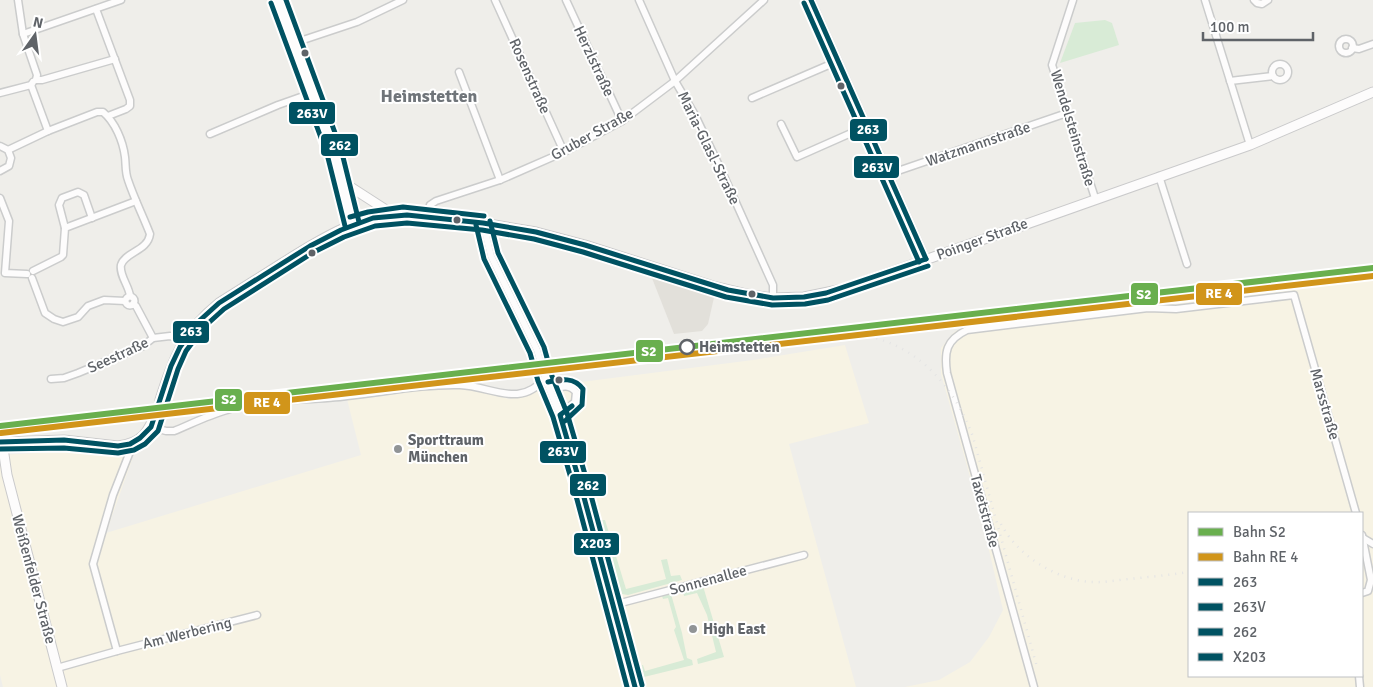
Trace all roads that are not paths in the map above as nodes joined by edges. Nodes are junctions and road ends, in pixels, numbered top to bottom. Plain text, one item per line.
1 (18, 0) edge
2 (120, 0) edge
3 (278, 0) edge
4 (402, 0) edge
5 (495, 0) edge
6 (566, 0) edge
7 (639, 0) edge
8 (764, 0) edge
9 (811, 0) edge
10 (1073, 0) edge
11 (1205, 0) edge
12 (1254, 0) edge
13 (1268, 0) edge
14 (96, 9) junction
15 (23, 34) junction
16 (294, 43) junction
17 (1373, 44) edge
18 (1352, 48) dead end
19 (114, 59) junction
20 (838, 61) junction
21 (459, 72) dead end
22 (1273, 76) dead end
23 (675, 81) junction
24 (1230, 81) junction
25 (33, 82) junction
26 (1373, 92) edge
27 (0, 93) edge
28 (312, 93) junction
29 (752, 98) dead end
30 (1067, 112) junction
31 (108, 116) junction
32 (622, 121) junction
33 (781, 124) dead end
34 (867, 126) junction
35 (48, 131) junction
36 (210, 134) dead end
37 (1250, 145) junction
38 (0, 146) edge
39 (8, 150) junction
40 (564, 152) junction
41 (0, 171) edge
42 (889, 174) junction
43 (1159, 176) junction
44 (500, 180) junction
45 (343, 184) junction
46 (0, 198) edge
47 (1095, 198) junction
48 (136, 201) junction
49 (394, 215) junction
50 (427, 216) junction
51 (92, 218) junction
52 (483, 223) junction
53 (352, 224) junction
54 (65, 228) junction
55 (3, 250) edge
56 (926, 259) junction
57 (1188, 264) dead end
58 (2, 273) edge
59 (31, 274) junction
60 (772, 298) junction
61 (127, 299) junction
62 (954, 336) joint
63 (153, 338) junction
64 (185, 340) junction
65 (545, 378) junction
66 (52, 379) dead end
67 (550, 389) junction
68 (160, 400) dead end
69 (156, 411) dead end
70 (560, 415) junction
71 (151, 427) junction
72 (1, 441) edge
73 (130, 444) junction
74 (4, 473) edge
75 (1356, 512) edge
76 (1363, 541) edge
77 (804, 555) dead end
78 (1372, 580) edge
79 (1363, 593) edge
80 (613, 605) junction
81 (257, 615) dead end
82 (117, 651) junction
83 (57, 668) junction
84 (62, 687) edge
85 (635, 687) edge
86 (1034, 687) edge

1 - 15 street
2 - 14 street
3 - 16 street
4 - 16 street
5 - 40 street, Rosenstraße
6 - 32 street, Herzlstraße
7 - 23 street, Maria-Glasl-Straße
8 - 23 street, Gruber Straße
9 - 20 street
10 - 30 street, Wendelsteinstraße
11 - 24 street
12 - 13 street
14 - 15 street
14 - 19 street
15 - 25 street
16 - 28 street
17 - 18 street
19 - 25 street
19 - 31 street
20 - 29 street
20 - 34 street
21 - 44 street
22 - 24 street
23 - 32 street, Gruber Straße
23 - 60 street, Maria-Glasl-Straße
24 - 37 street
25 - 27 street
25 - 35 street
26 - 37 street, Poinger Straße
28 - 36 street
28 - 45 street
30 - 42 street, Watzmannstraße
30 - 47 street, Wendelsteinstraße
31 - 35 street
31 - 48 street
32 - 40 street, Gruber Straße
33 - 34 street
34 - 42 street
35 - 39 street
37 - 43 street, Poinger Straße
38 - 39 street
39 - 41 street
40 - 44 street, Gruber Straße
42 - 56 street
43 - 47 street, Poinger Straße
43 - 57 street
44 - 50 street, Gruber Straße
45 - 49 street
45 - 53 street
46 - 55 street
47 - 56 street, Poinger Straße
48 - 51 street
48 - 61 street
49 - 50 street, Poinger Straße
49 - 53 street, Poinger Straße
50 - 52 street, Poinger Straße
51 - 54 street
51 - 54 street
52 - 60 street, Poinger Straße
52 - 65 street
53 - 64 street, Poinger Straße
54 - 59 street
55 - 58 street
56 - 60 street, Poinger Straße
58 - 59 street
59 - 61 street
61 - 63 street
62 - 75 street, Marsstraße
62 - 86 street, Taxetstraße
63 - 64 street, Seestraße
63 - 66 street, Seestraße
64 - 68 street, Poinger Straße
65 - 67 street
65 - 71 street
67 - 70 street
67 - 70 street
69 - 71 street
70 - 80 street
71 - 73 street
72 - 73 street
72 - 74 street, Weißenfelder Straße
73 - 82 street
74 - 83 street, Weißenfelder Straße
76 - 78 street
77 - 80 street, Sonnenallee
78 - 79 street
80 - 85 street
81 - 82 street, Am Werbering
82 - 83 street, Am Werbering
83 - 84 street, Weißenfelder Straße

